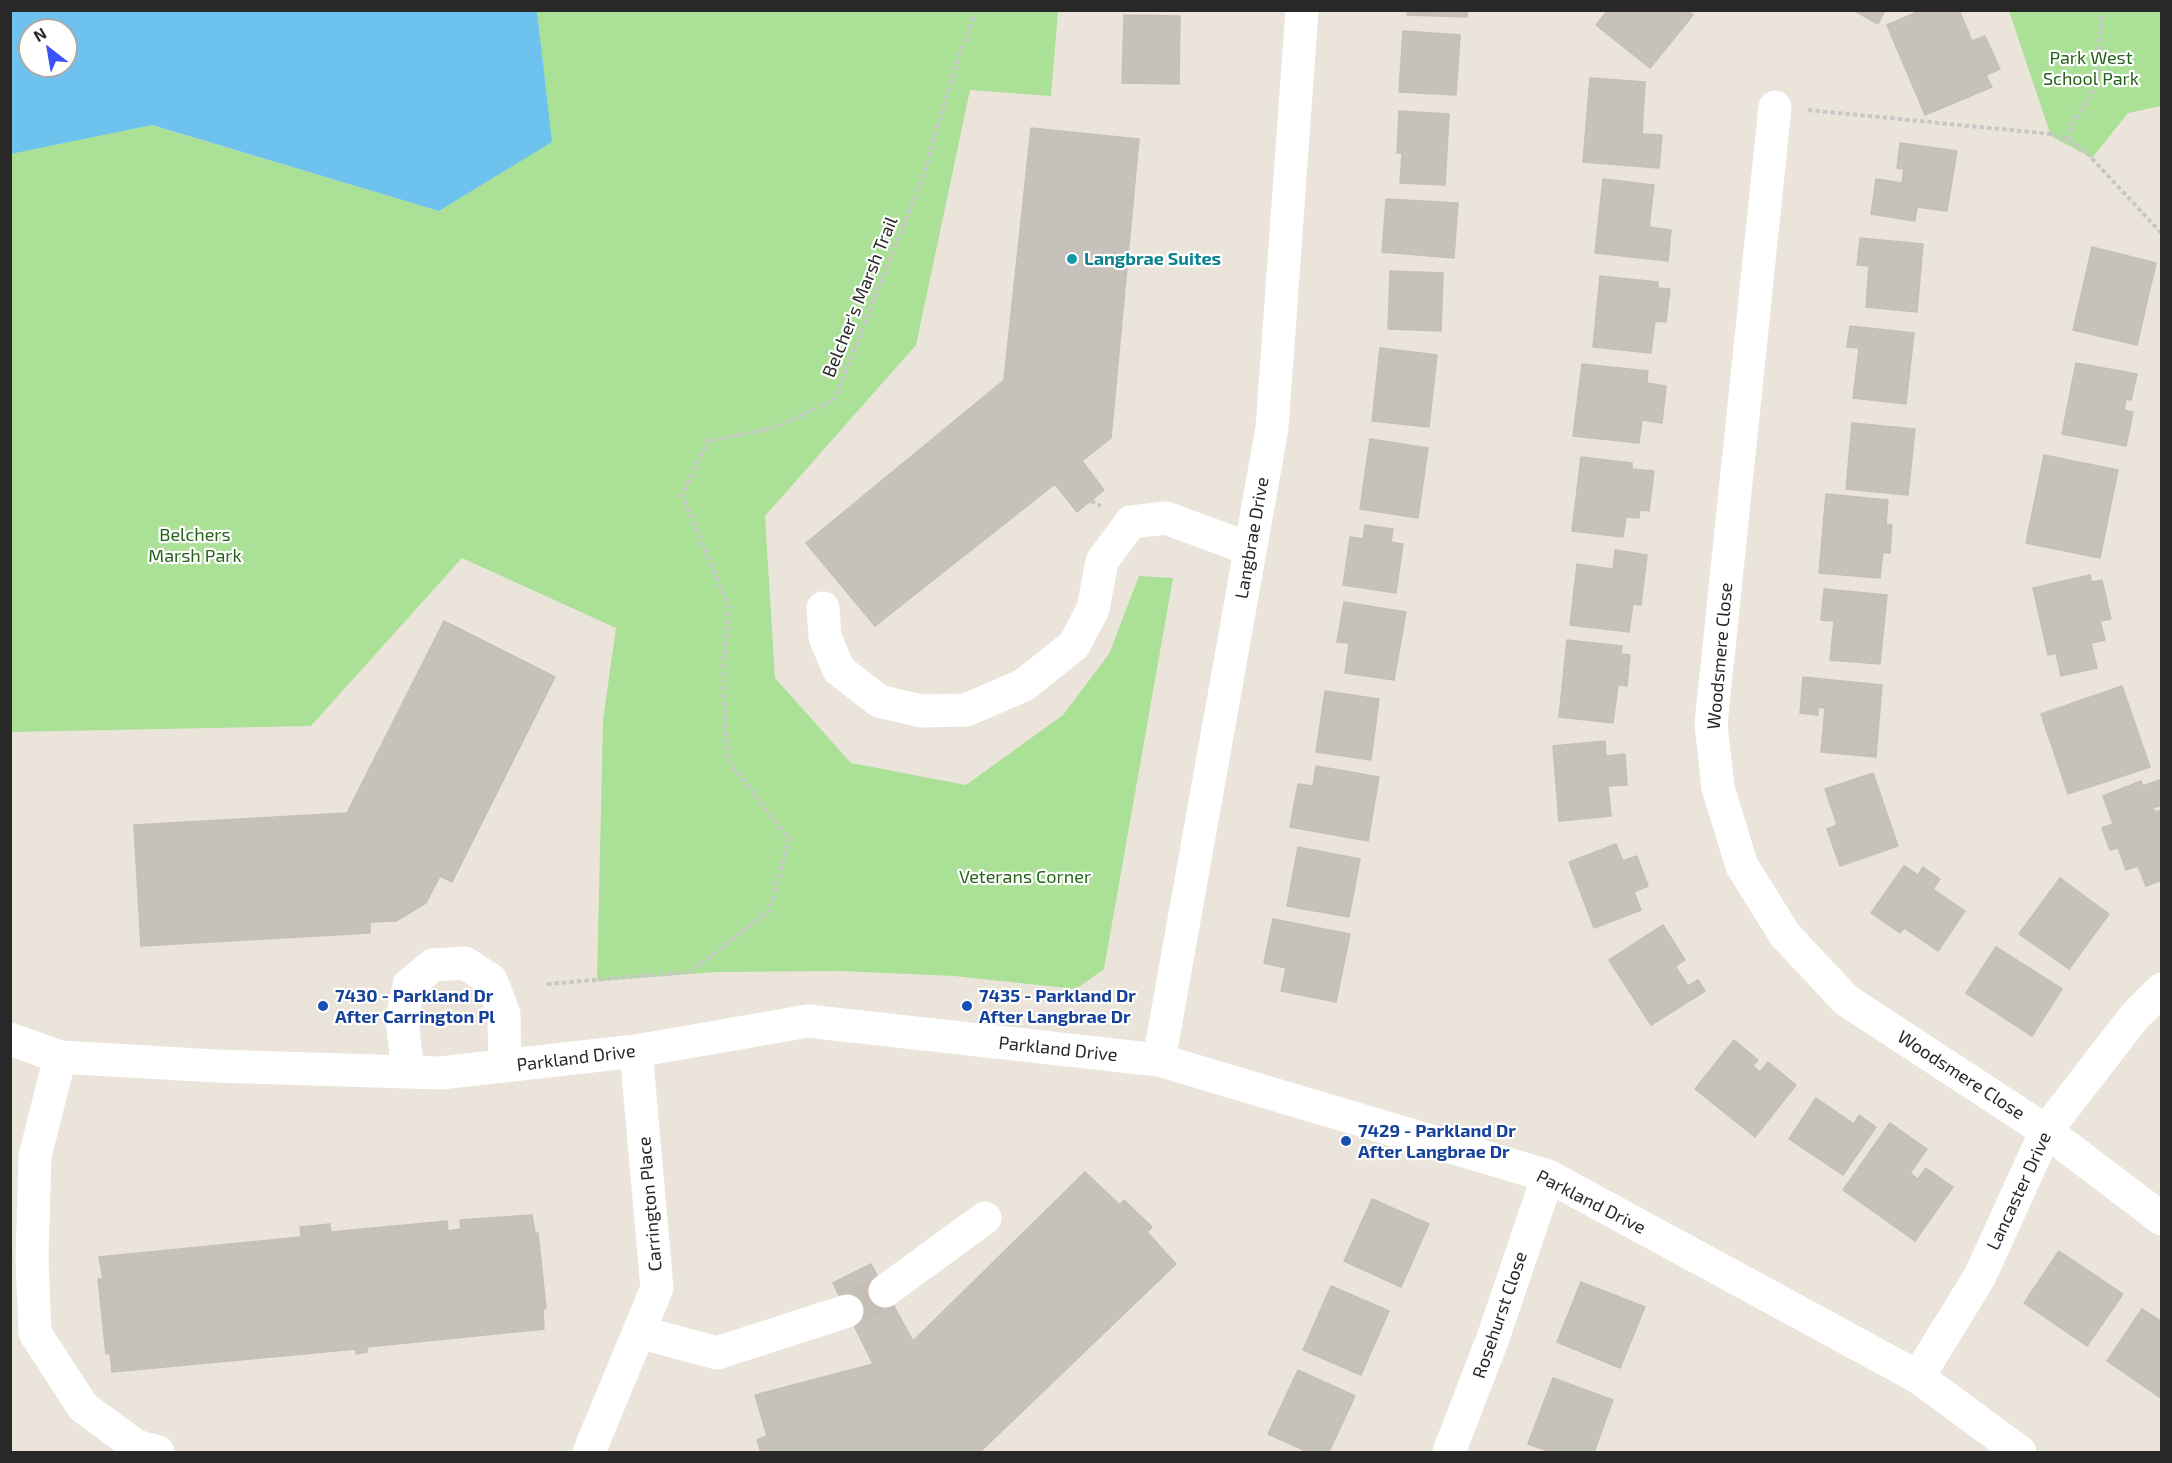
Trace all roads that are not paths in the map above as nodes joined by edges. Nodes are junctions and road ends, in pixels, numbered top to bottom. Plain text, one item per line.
1 (1302, 10) edge
2 (1775, 107) road end
3 (1250, 549) junction
4 (823, 608) dead end
5 (2162, 989) edge
6 (10, 1039) edge
7 (636, 1051) junction
8 (60, 1057) junction
9 (1159, 1060) junction
10 (505, 1066) junction
11 (408, 1072) junction
12 (2046, 1131) junction
13 (1548, 1176) junction
14 (985, 1218) dead end
15 (2162, 1219) edge
16 (885, 1291) tunnel mouth
17 (847, 1311) tunnel mouth
18 (639, 1332) junction
19 (1918, 1377) junction
20 (158, 1452) edge
21 (589, 1452) edge
22 (1449, 1452) edge
23 (2020, 1452) edge

1 - 3 street, Langbrae Drive
2 - 12 street, Woodsmere Close
3 - 4 street
3 - 9 street, Langbrae Drive
5 - 12 street, Lancaster Drive
6 - 8 street, Parkland Drive
7 - 9 street, Parkland Drive
7 - 10 street, Parkland Drive
7 - 18 street, Carrington Place
8 - 11 street, Parkland Drive
8 - 20 street
9 - 13 street, Parkland Drive
10 - 11 street, Parkland Drive
10 - 11 street
12 - 15 street, Woodsmere Close
12 - 19 street, Lancaster Drive
13 - 19 street, Parkland Drive
13 - 22 street, Rosehurst Close
14 - 16 street
17 - 18 street
18 - 21 street, Carrington Place
19 - 23 street, Parkland Drive

